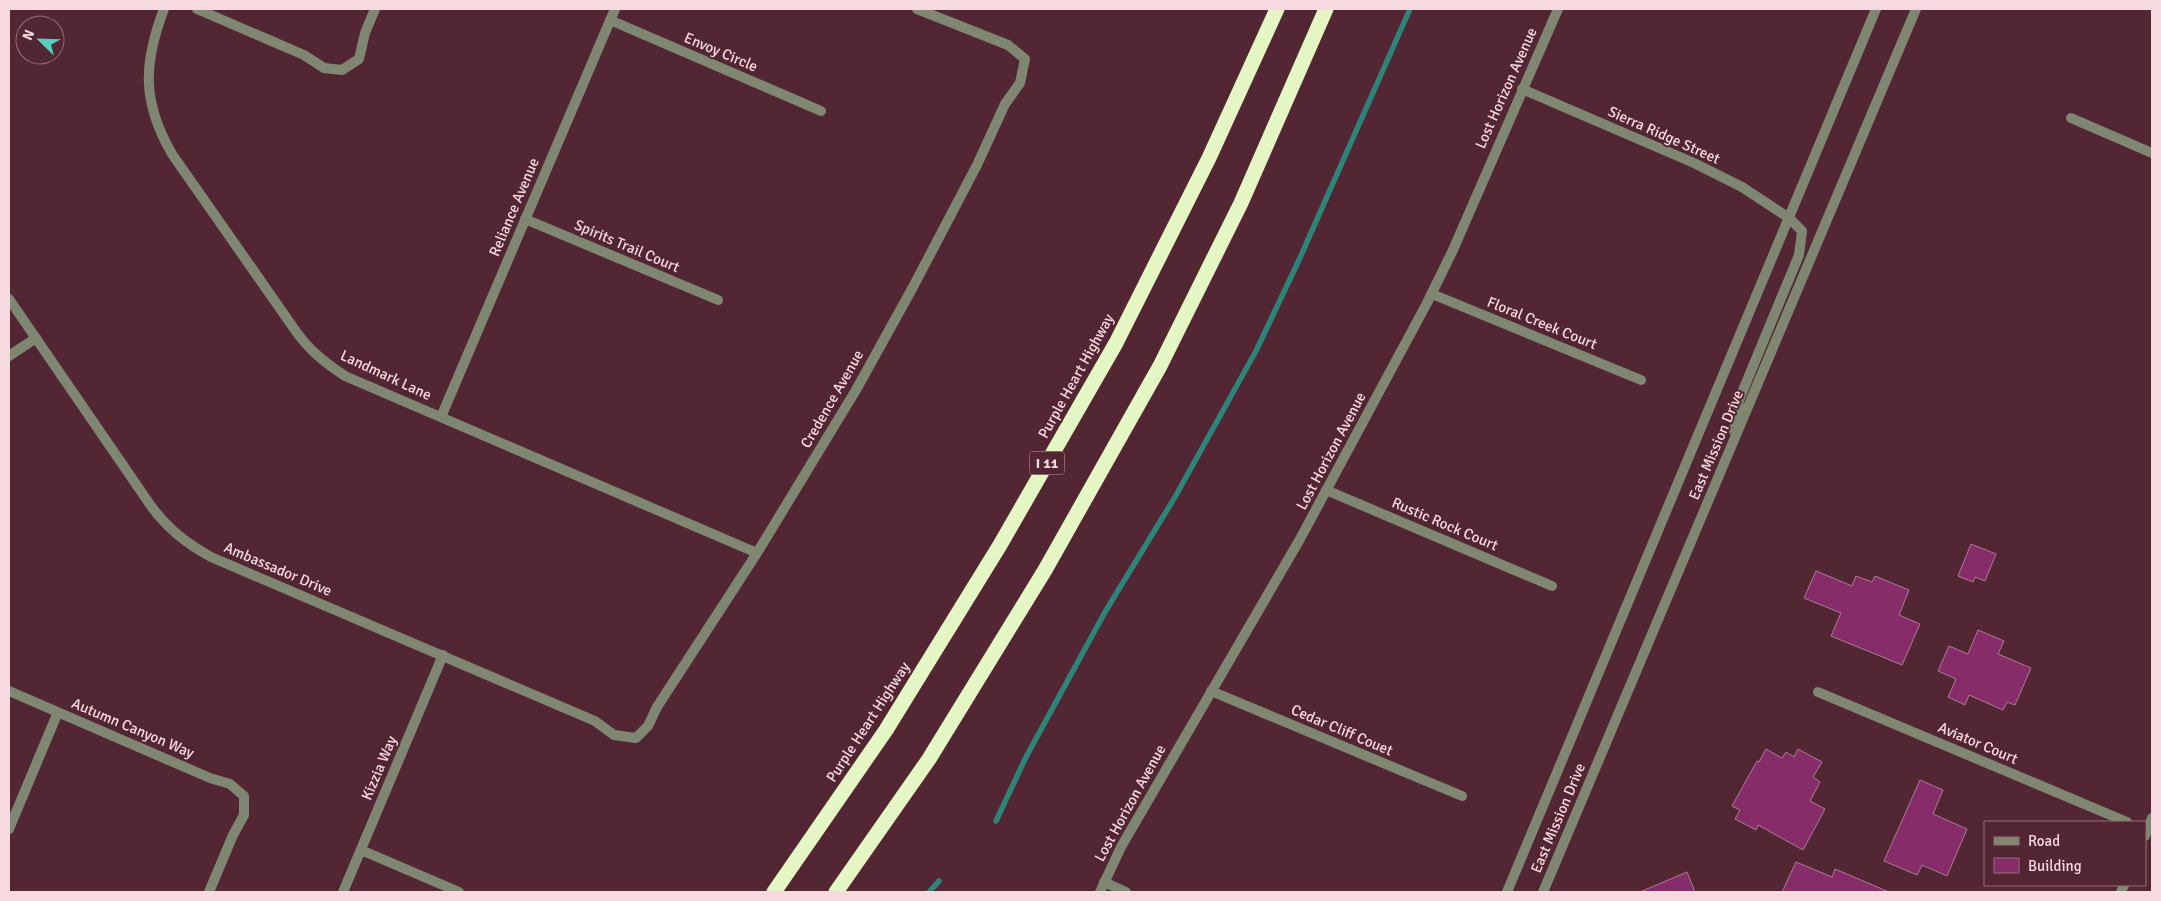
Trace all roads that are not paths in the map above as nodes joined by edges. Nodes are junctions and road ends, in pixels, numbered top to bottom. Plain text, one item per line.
1 (164, 9) edge
2 (197, 9) edge
3 (375, 9) edge
4 (615, 9) edge
5 (916, 9) edge
6 (1277, 9) edge
7 (1326, 9) edge
8 (1558, 9) edge
9 (1876, 9) edge
10 (1916, 9) edge
11 (610, 20) junction
12 (1522, 89) junction
13 (821, 111) dead end
14 (2071, 118) dead end
15 (2152, 153) edge
16 (1789, 218) junction
17 (524, 219) junction
18 (1432, 294) junction
19 (9, 300) edge
20 (718, 300) dead end
21 (36, 338) junction
22 (9, 356) edge
23 (1640, 380) dead end
24 (441, 417) junction
25 (1732, 447) junction
26 (1326, 490) junction
27 (757, 553) junction
28 (1552, 586) dead end
29 (443, 655) junction
30 (9, 691) edge
31 (1211, 691) junction
32 (1818, 692) dead end
33 (58, 712) junction
34 (636, 738) joint
35 (1462, 796) dead end
36 (2152, 818) edge
37 (2125, 821) edge
38 (9, 828) edge
39 (2146, 832) edge
40 (361, 850) junction
41 (1102, 887) edge
42 (209, 892) edge
43 (343, 892) edge
44 (459, 892) edge
45 (774, 892) edge
46 (836, 892) edge
47 (1126, 892) edge
48 (1506, 892) edge
49 (1543, 892) edge

1 - 24 street, Landmark Lane
2 - 3 street
4 - 11 street, Reliance Avenue
5 - 27 street, Credence Avenue
6 - 45 highway, Purple Heart Highway / I 11
7 - 46 highway
8 - 12 street, Lost Horizon Avenue
9 - 16 street, East Mission Drive
10 - 25 street, East Mission Drive
11 - 13 street, Envoy Circle
11 - 17 street, Reliance Avenue
12 - 16 street, Sierra Ridge Street
12 - 18 street, Lost Horizon Avenue
14 - 15 street
16 - 25 street
16 - 48 street, East Mission Drive
17 - 20 street, Spirits Trail Court
17 - 24 street, Reliance Avenue
18 - 23 street, Floral Creek Court
18 - 26 street, Lost Horizon Avenue
19 - 21 street, Ambassador Drive
21 - 22 street
21 - 29 street, Ambassador Drive
24 - 27 street, Landmark Lane
25 - 49 street, East Mission Drive
26 - 28 street, Rustic Rock Court
26 - 31 street, Lost Horizon Avenue
27 - 34 street, Credence Avenue
29 - 34 street, Ambassador Drive
29 - 40 street, Kizzia Way
30 - 33 street, Autumn Canyon Way
31 - 35 street, Cedar Cliff Couet
31 - 41 street, Lost Horizon Avenue
32 - 37 street, Aviator Court
33 - 38 street
33 - 42 street, Autumn Canyon Way
36 - 39 street
40 - 43 street, Kizzia Way
40 - 44 street
41 - 47 street

